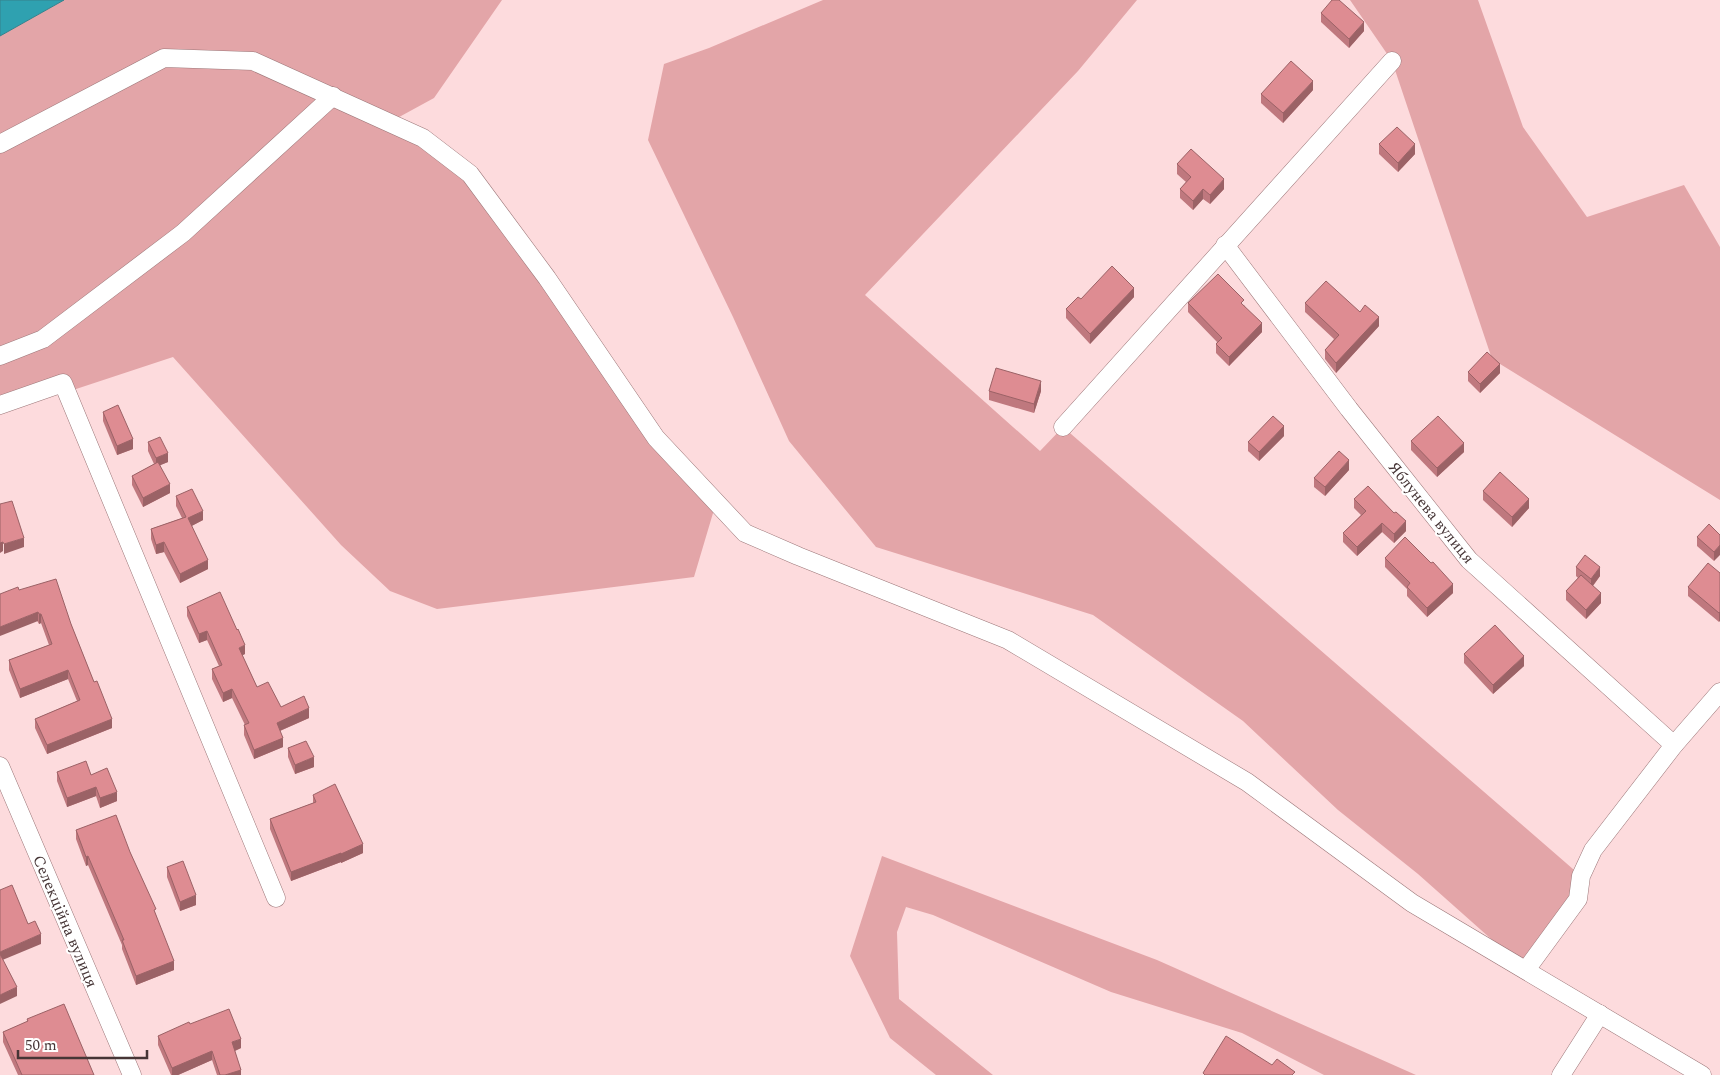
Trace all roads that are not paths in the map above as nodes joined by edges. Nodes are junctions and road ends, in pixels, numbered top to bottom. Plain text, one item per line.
1 (1392, 61) dead end
2 (333, 96) junction
3 (0, 144) edge
4 (1225, 244) junction
5 (0, 356) edge
6 (0, 405) edge
7 (1063, 427) dead end
8 (1720, 692) edge
9 (1674, 745) junction
10 (0, 766) edge
11 (276, 898) dead end
12 (1526, 970) junction
13 (1600, 1014) junction
14 (132, 1075) edge
15 (1561, 1075) edge
16 (1702, 1075) edge

1 - 4 street
2 - 3 street
2 - 5 street
2 - 12 street
4 - 7 street
4 - 9 street, Яблунева вулиця
6 - 11 street
8 - 9 street
9 - 12 street
10 - 14 street, Селекційна вулиця
12 - 13 street
13 - 15 street
13 - 16 street

